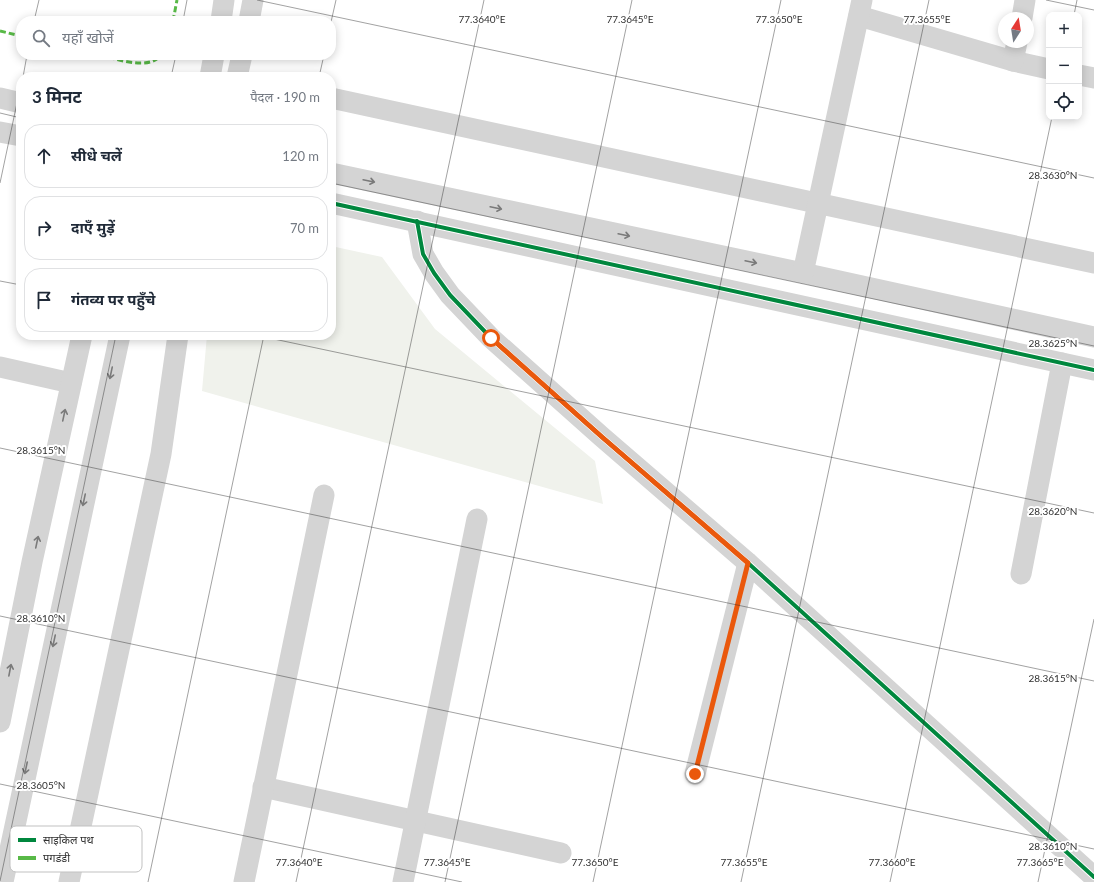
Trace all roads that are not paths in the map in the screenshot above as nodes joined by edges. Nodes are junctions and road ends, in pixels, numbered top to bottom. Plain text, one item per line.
1 (224, 0) edge
2 (253, 0) edge
3 (1025, 0) edge
4 (861, 8) edge
5 (1023, 12) edge
6 (221, 16) edge
7 (250, 16) edge
8 (1015, 51) edge
9 (213, 60) edge
10 (241, 60) edge
11 (1046, 66) edge
12 (211, 72) edge
13 (238, 72) edge
14 (1082, 76) edge
15 (1094, 78) edge
16 (0, 98) edge
17 (336, 99) edge
18 (16, 102) edge
19 (0, 132) edge
20 (16, 135) edge
21 (336, 174) edge
22 (336, 204) edge
23 (819, 204) junction
24 (417, 221) junction
25 (1094, 263) edge
26 (803, 273) junction
27 (1094, 337) edge
28 (81, 340) edge
29 (119, 340) edge
30 (177, 340) edge
31 (1062, 363) junction
32 (0, 367) edge
33 (1094, 370) edge
34 (71, 383) junction
35 (324, 495) dead end
36 (477, 519) dead end
37 (748, 563) junction
38 (1021, 574) dead end
39 (0, 722) edge
40 (695, 774) dead end
41 (263, 786) junction
42 (416, 821) junction
43 (14, 826) edge
44 (81, 826) edge
45 (10, 845) edge
46 (561, 853) dead end
47 (71, 872) edge
48 (1094, 878) edge
49 (2, 882) edge
50 (69, 882) edge
51 (244, 882) edge
52 (404, 882) edge

1 - 6 street
2 - 7 street
3 - 5 street
4 - 8 street
4 - 23 street
8 - 11 street
9 - 12 street
10 - 13 street
14 - 15 street
16 - 18 street
17 - 23 street
19 - 20 street
21 -> 26 street
22 - 24 street
23 - 25 street
23 - 26 street
24 - 31 street
24 - 37 street
26 - 27 street
28 - 34 street
29 -> 43 street
30 - 44 street
31 - 33 street
31 - 38 street
32 - 34 street
39 -> 34 street
35 - 41 street
36 - 42 street
37 - 40 street
37 - 48 street
41 - 42 street
41 - 51 street
42 - 46 street
42 - 52 street
45 -> 49 street
47 - 50 street

